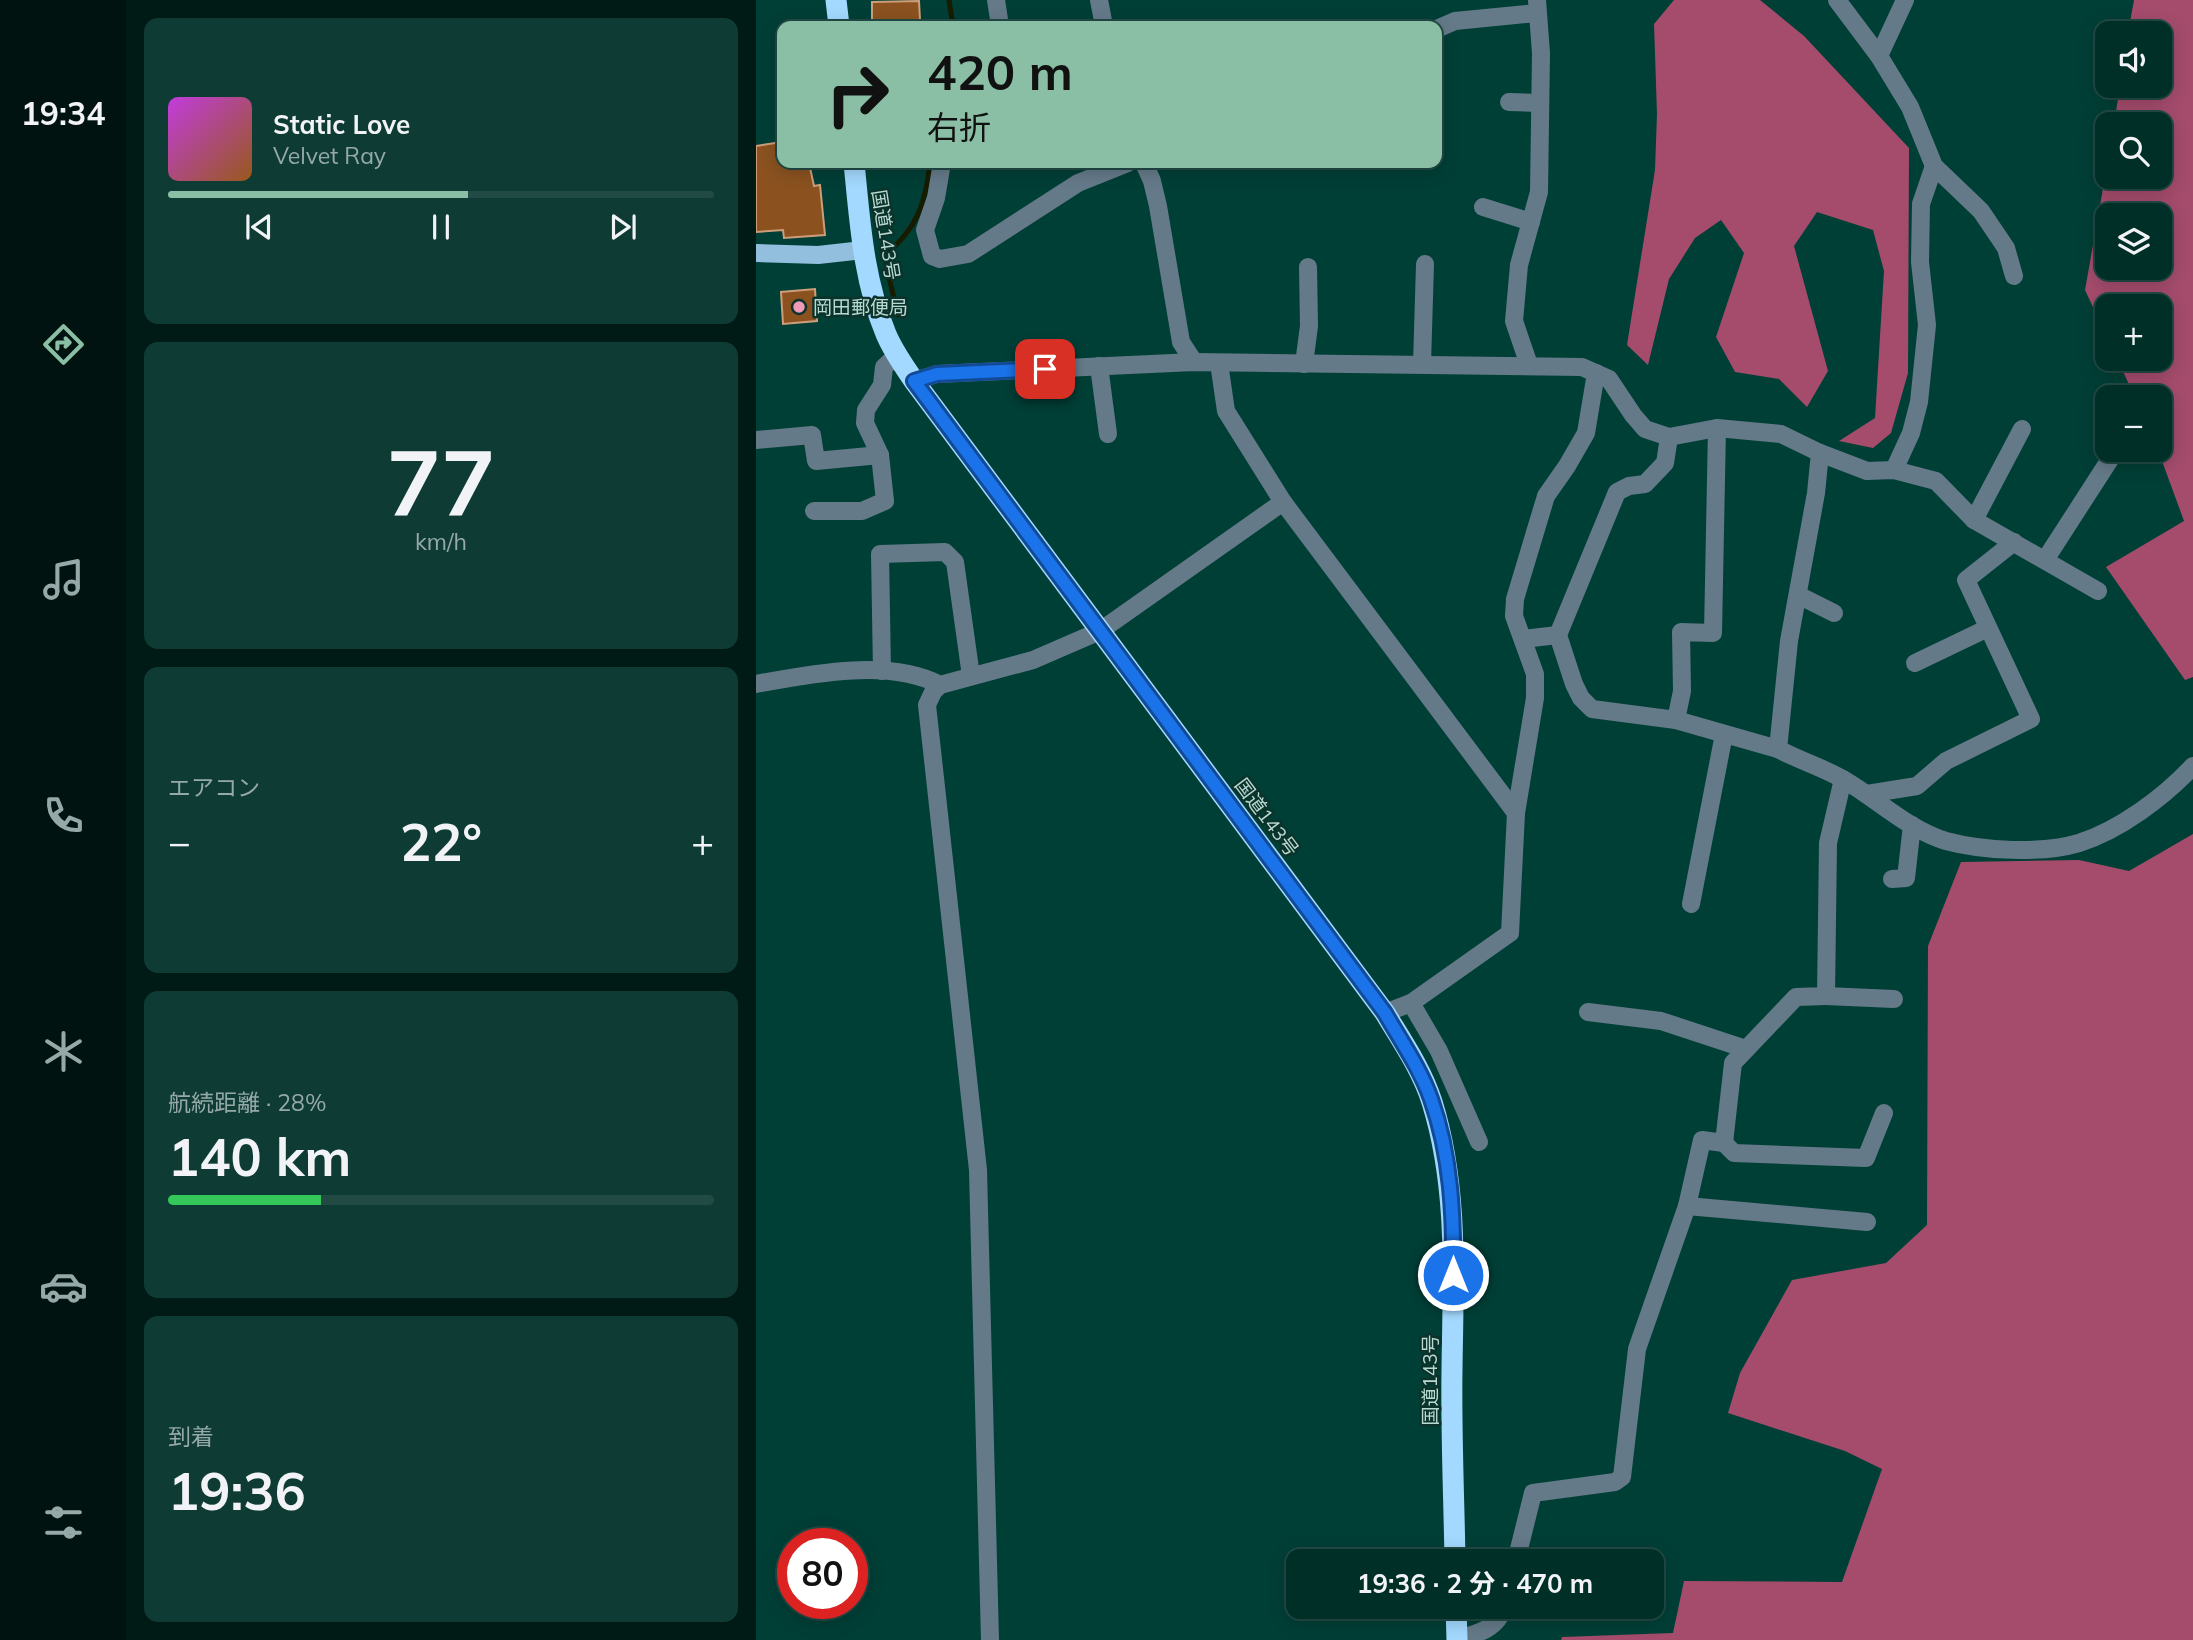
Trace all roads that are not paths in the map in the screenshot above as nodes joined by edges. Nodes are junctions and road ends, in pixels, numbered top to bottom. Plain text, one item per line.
1 (836, 0) edge
2 (996, 0) edge
3 (1099, 0) edge
4 (1837, 0) edge
5 (1905, 0) edge
6 (1537, 6) edge
7 (838, 21) edge
8 (999, 21) edge
9 (1103, 21) edge
10 (1442, 27) edge
11 (1879, 57) junction
12 (1509, 102) dead end
13 (1540, 103) junction
14 (1934, 166) junction
15 (854, 168) edge
16 (941, 168) edge
17 (1116, 168) edge
18 (1146, 168) edge
19 (1483, 208) dead end
20 (1531, 222) junction
21 (863, 250) junction
22 (756, 253) edge
23 (1425, 264) dead end
24 (1308, 267) dead end
25 (2014, 276) dead end
26 (897, 355) junction
27 (1194, 362) junction
28 (1219, 363) junction
29 (1304, 364) junction
30 (1422, 364) junction
31 (1530, 365) junction
32 (1099, 366) junction
33 (1596, 373) junction
34 (914, 381) junction
35 (1717, 428) junction
36 (2022, 429) dead end
37 (1108, 434) dead end
38 (1669, 437) junction
39 (756, 440) edge
40 (1820, 453) junction
41 (880, 454) junction
42 (2108, 462) edge
43 (1894, 470) junction
44 (1283, 502) junction
45 (814, 511) dead end
46 (1974, 520) junction
47 (2014, 542) junction
48 (2045, 561) junction
49 (2098, 592) dead end
50 (1798, 595) junction
51 (1834, 612) dead end
52 (1989, 628) junction
53 (1100, 631) junction
54 (1558, 635) junction
55 (1522, 639) junction
56 (1915, 663) dead end
57 (882, 671) junction
58 (971, 676) junction
59 (756, 684) edge
60 (940, 685) junction
61 (1676, 720) junction
62 (1724, 734) junction
63 (1778, 749) junction
64 (2193, 766) edge
65 (1843, 779) junction
66 (1867, 794) junction
67 (1516, 813) junction
68 (1912, 825) junction
69 (1892, 879) dead end
70 (1691, 904) dead end
71 (1826, 996) junction
72 (1894, 999) dead end
73 (1411, 1003) junction
74 (1588, 1012) dead end
75 (1385, 1013) junction
76 (1746, 1049) junction
77 (1884, 1114) dead end
78 (1479, 1142) dead end
79 (1724, 1143) junction
80 (1687, 1206) junction
81 (1867, 1222) dead end
82 (1455, 1549) edge
83 (1519, 1549) edge
84 (1456, 1619) edge
85 (1497, 1619) edge
86 (1457, 1639) edge
87 (990, 1640) edge

1 - 7 highway
2 - 8 street
3 - 9 street
4 - 11 street
5 - 11 street
6 - 10 street
6 - 13 street
11 - 14 street
12 - 13 street
13 - 20 street
14 - 25 street
14 - 43 street
15 - 21 highway, 国道143号
16 - 17 street
18 - 27 street
19 - 20 street
20 - 31 street
21 - 22 main road
21 - 26 highway, 国道143号
23 - 30 street
24 - 29 street
26 - 34 highway, 国道143号
26 - 41 street
27 - 28 street
27 - 32 street
28 - 29 street
28 - 44 street
29 - 30 street
30 - 31 street
31 - 33 street
32 - 34 street
32 - 37 street
33 - 38 street
33 - 55 street
34 - 53 highway, 国道143号
35 - 38 street
35 - 40 street
35 - 61 street
36 - 46 street
38 - 54 street
39 - 41 street
40 - 43 street
40 - 50 street
41 - 45 street
42 - 48 street
43 - 46 street
44 - 53 street
44 - 67 street
46 - 47 street
47 - 48 street
47 - 52 street
48 - 49 street
50 - 51 street
50 - 63 street
52 - 56 street
52 - 66 street
53 - 58 street
53 - 75 highway, 国道143号
54 - 55 street
54 - 61 street
55 - 67 street
57 - 58 street
57 - 59 street
57 - 60 street
58 - 60 street
60 - 87 street
61 - 62 street
62 - 63 street
62 - 70 street
63 - 65 street
64 - 68 street
65 - 66 street
65 - 71 street
66 - 68 street
67 - 73 street
68 - 69 street
71 - 72 street
71 - 76 street
73 - 75 street
73 - 78 street
74 - 76 street
75 - 82 highway, 国道143号
76 - 79 street
77 - 79 street
79 - 80 street
80 - 81 street
80 - 83 street
84 - 86 highway
85 - 86 street

